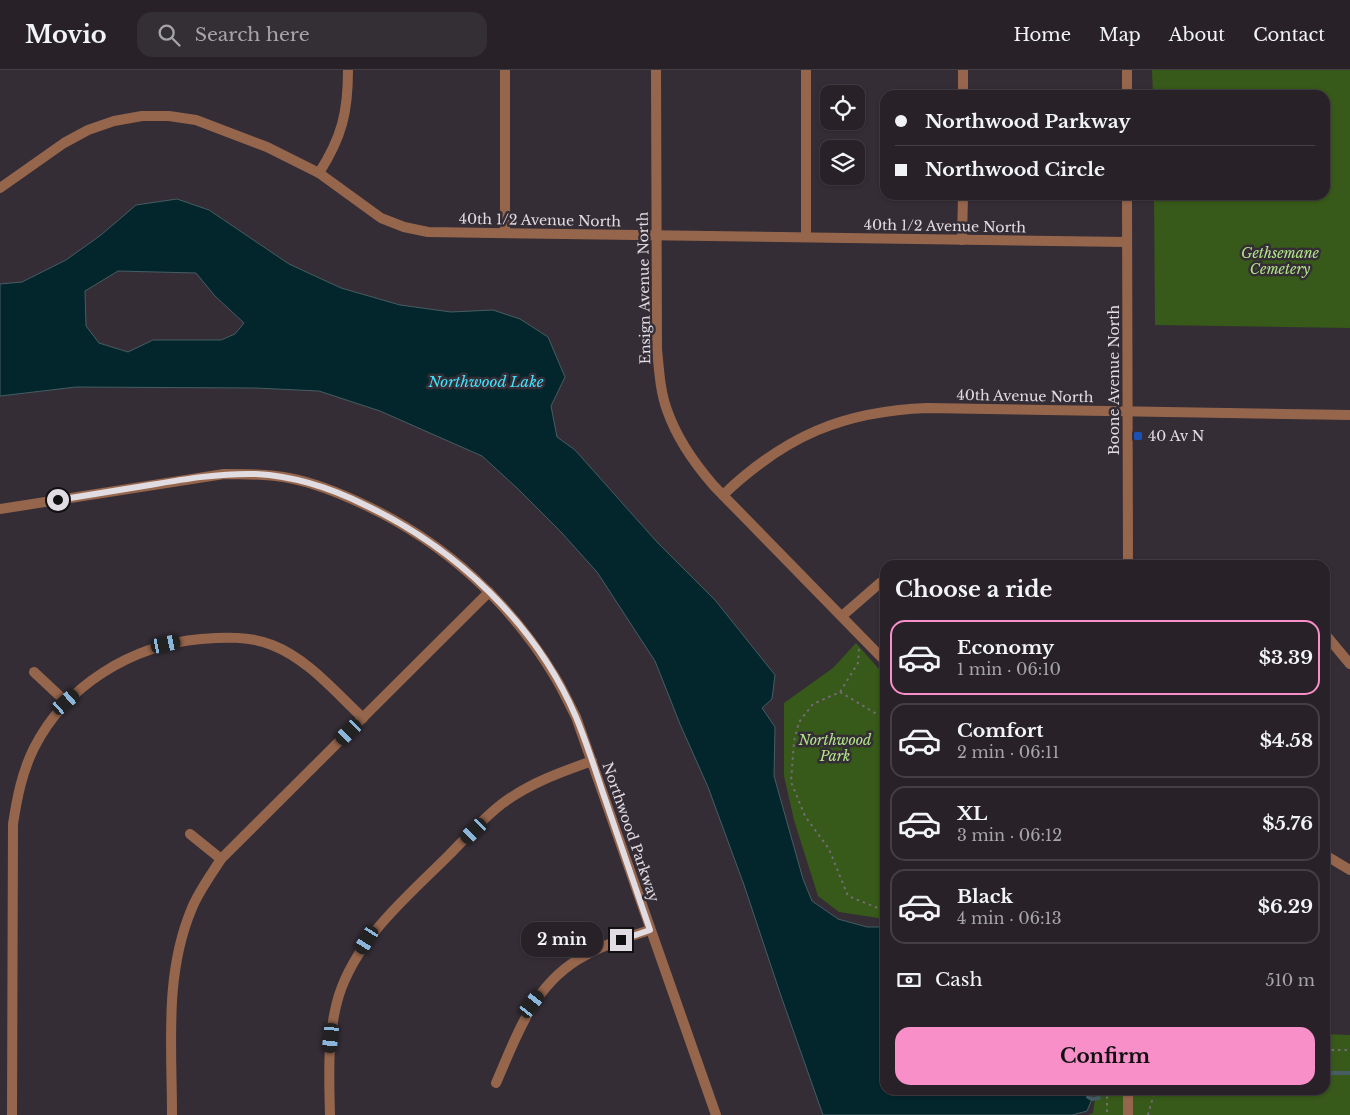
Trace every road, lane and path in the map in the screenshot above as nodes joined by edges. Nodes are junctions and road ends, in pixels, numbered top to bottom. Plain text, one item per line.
1 (348, 70) edge
2 (505, 70) edge
3 (656, 70) edge
4 (806, 70) edge
5 (963, 70) edge
6 (1127, 70) edge
7 (963, 90) edge
8 (1127, 90) edge
9 (319, 172) junction
10 (0, 188) edge
11 (962, 200) edge
12 (1127, 200) edge
13 (504, 233) junction
14 (656, 235) junction
15 (806, 237) junction
16 (962, 240) junction
17 (1127, 242) junction
18 (1127, 412) junction
19 (1350, 415) edge
20 (723, 495) junction
21 (0, 510) edge
22 (1128, 560) edge
23 (880, 583) edge
24 (489, 592) junction
25 (842, 616) junction
26 (1330, 640) edge
27 (867, 642) junction
28 (880, 656) edge
29 (1350, 664) edge
30 (34, 672) dead end
31 (840, 692) junction
32 (66, 702) junction
33 (880, 716) edge
34 (363, 718) junction
35 (592, 761) junction
36 (190, 834) dead end
37 (1330, 858) edge
38 (221, 859) junction
39 (1350, 870) edge
40 (880, 909) edge
41 (650, 930) junction
42 (1330, 1050) edge
43 (1350, 1050) edge
44 (496, 1083) dead end
45 (1107, 1095) edge
46 (1128, 1095) edge
47 (1154, 1095) edge
48 (12, 1115) edge
49 (172, 1115) edge
50 (330, 1115) edge
51 (716, 1115) edge
52 (1107, 1115) edge
53 (1128, 1115) edge
54 (1148, 1115) edge

1 - 9 street
2 - 13 street
3 - 14 street, Ensign Avenue North
4 - 15 street
5 - 7 street
6 - 8 street
9 - 10 street, 40th 1/2 Avenue North
9 - 13 street, 40th 1/2 Avenue North
11 - 16 street
12 - 17 street, Boone Avenue North
13 - 14 street, 40th 1/2 Avenue North
14 - 15 street, 40th 1/2 Avenue North
14 - 20 street, Ensign Avenue North
15 - 16 street, 40th 1/2 Avenue North
16 - 17 street, 40th 1/2 Avenue North
17 - 18 street, Boone Avenue North
18 - 19 street, 40th Avenue North
18 - 20 street, 40th Avenue North
18 - 22 street, Boone Avenue North
20 - 25 street, Ensign Avenue North
21 - 24 street, Northwood Parkway
23 - 25 street
24 - 34 street
24 - 35 street, Northwood Parkway
25 - 27 street, Ensign Avenue North
26 - 29 street
27 - 28 street, Ensign Avenue North
27 - 31 path
30 - 32 street
31 - 33 path
31 - 40 path
32 - 34 street
32 - 48 street
34 - 38 street
35 - 41 street, Northwood Parkway
35 - 50 street
36 - 38 street
37 - 39 street
38 - 49 street
41 - 44 street
41 - 51 street, Northwood Parkway
42 - 43 path
45 - 52 path
46 - 53 street
47 - 54 path

